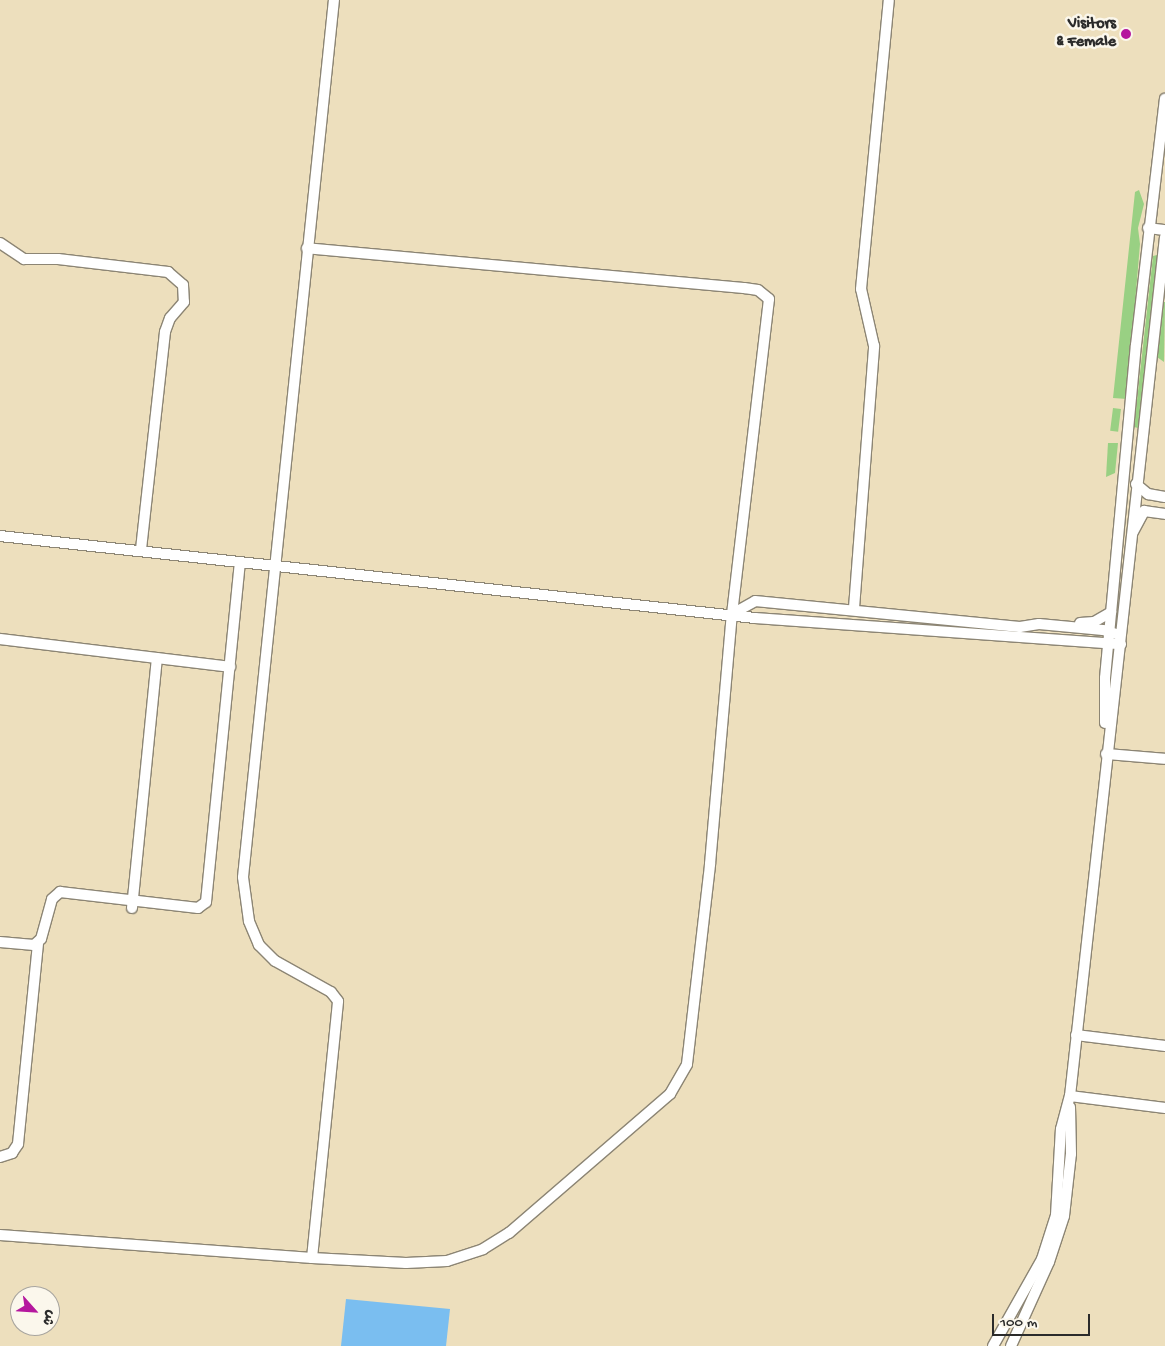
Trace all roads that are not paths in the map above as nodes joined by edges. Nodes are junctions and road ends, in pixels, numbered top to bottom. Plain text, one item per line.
1 (334, 0) edge
2 (889, 0) edge
3 (1165, 99) edge
4 (1165, 230) edge
5 (1148, 233) junction
6 (1165, 239) edge
7 (0, 243) edge
8 (307, 248) junction
9 (1136, 484) junction
10 (1165, 497) edge
11 (1165, 514) edge
12 (1131, 534) junction
13 (0, 536) edge
14 (141, 551) junction
15 (240, 562) junction
16 (273, 567) junction
17 (854, 608) junction
18 (1111, 612) junction
19 (732, 614) junction
20 (1039, 624) junction
21 (1109, 637) junction
22 (0, 639) edge
23 (1121, 640) junction
24 (158, 658) junction
25 (230, 666) junction
26 (1106, 754) junction
27 (1165, 759) edge
28 (133, 904) junction
29 (0, 942) edge
30 (38, 942) junction
31 (1076, 1035) junction
32 (1165, 1046) edge
33 (1070, 1096) junction
34 (1165, 1108) edge
35 (0, 1157) edge
36 (0, 1235) edge
37 (312, 1258) junction
38 (993, 1346) edge
39 (1011, 1346) edge

1 - 8 street
2 - 17 street
3 - 5 street
4 - 5 street
5 - 6 street
5 - 18 street
6 - 9 street
7 - 14 street
8 - 16 street
8 - 19 street
9 - 10 street
9 - 12 street
11 - 12 street
12 - 23 street
13 - 14 street
14 - 15 street
15 - 16 street
15 - 25 street
16 - 19 street
16 - 37 street
17 - 19 street
17 - 20 street
18 - 20 street
18 - 21 street
19 - 21 street
19 - 37 street
20 - 21 street
21 - 23 street
21 - 26 street
22 - 24 street
23 - 26 street
24 - 25 street
24 - 28 street
25 - 28 street
26 - 27 street
26 - 31 street
28 - 30 street
29 - 30 street
30 - 35 street
31 - 32 street
31 - 33 street
33 - 34 street
33 - 38 street
33 - 39 street
36 - 37 street

